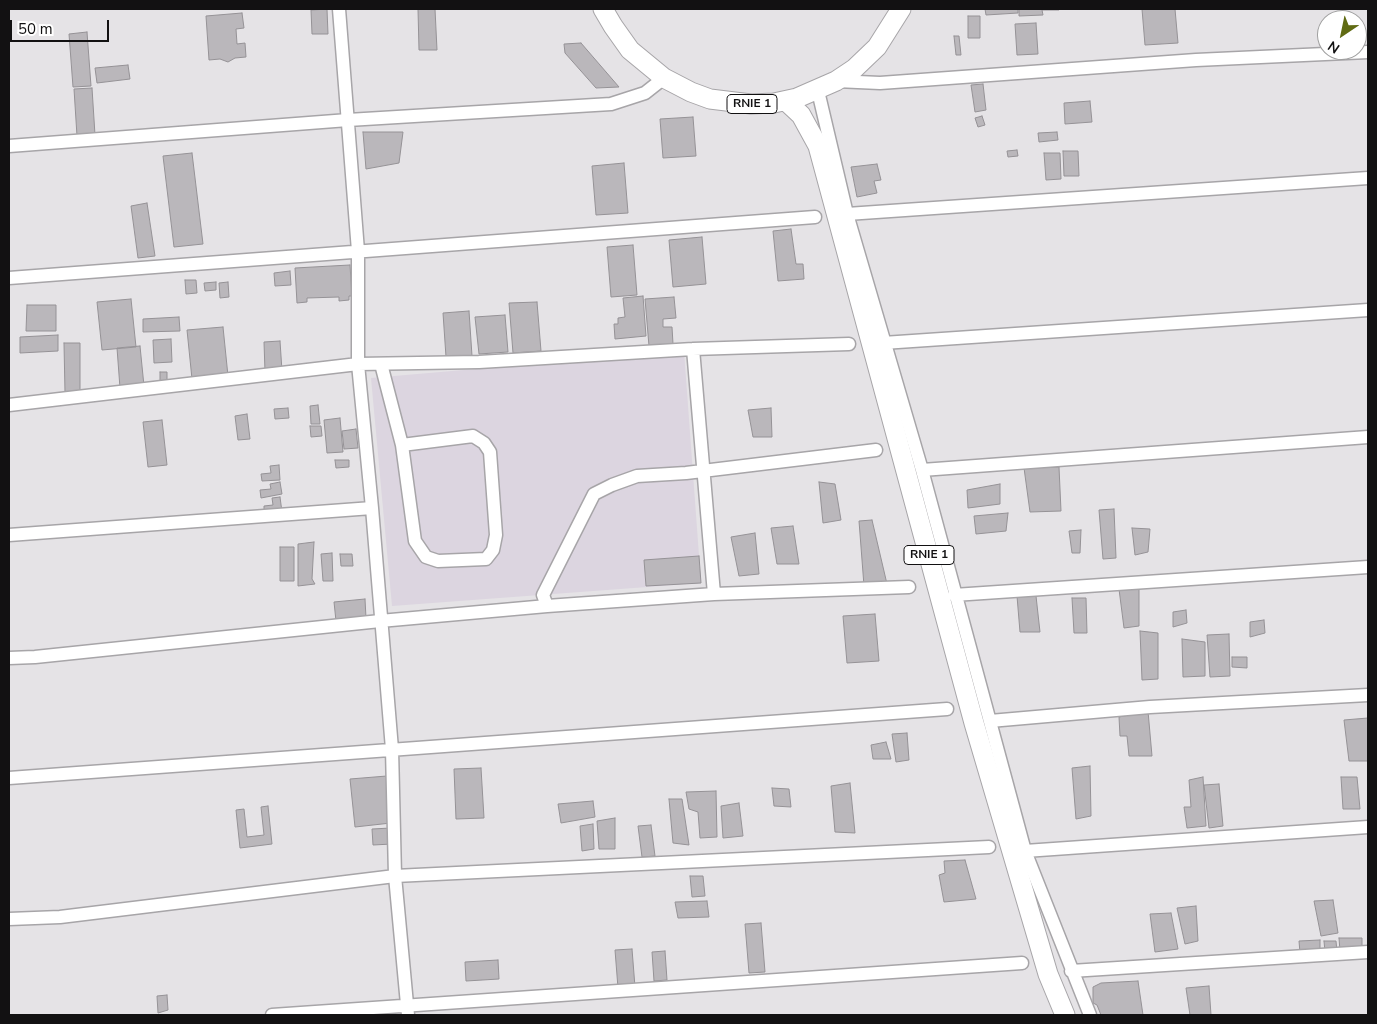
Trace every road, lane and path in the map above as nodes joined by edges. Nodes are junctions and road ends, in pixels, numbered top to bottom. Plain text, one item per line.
1 (339, 9) edge
2 (603, 9) edge
3 (901, 9) edge
4 (1368, 52) edge
5 (664, 78) junction
6 (836, 81) junction
7 (818, 91) junction
8 (786, 101) junction
9 (348, 120) junction
10 (9, 146) edge
11 (1368, 178) edge
12 (847, 214) junction
13 (814, 217) dead end
14 (358, 251) junction
15 (9, 278) edge
16 (1368, 310) edge
17 (883, 343) junction
18 (849, 344) dead end
19 (693, 349) junction
20 (358, 364) junction
21 (381, 364) junction
22 (9, 405) edge
23 (1368, 437) edge
24 (402, 445) junction
25 (876, 450) dead end
26 (922, 470) junction
27 (702, 471) junction
28 (372, 508) junction
29 (9, 535) edge
30 (1368, 567) edge
31 (909, 587) dead end
32 (714, 594) junction
33 (954, 595) junction
34 (547, 606) junction
35 (380, 621) junction
36 (9, 658) edge
37 (1368, 695) edge
38 (947, 709) dead end
39 (990, 721) junction
40 (392, 749) junction
41 (9, 778) edge
42 (1368, 827) edge
43 (989, 847) dead end
44 (1025, 851) junction
45 (395, 876) junction
46 (9, 919) edge
47 (1368, 952) edge
48 (1022, 963) dead end
49 (1072, 971) junction
50 (408, 1010) edge
51 (272, 1015) edge
52 (1064, 1015) edge
53 (1090, 1015) edge

1 - 9 street
2 - 5 highway, RNIE 1
3 - 6 highway, RNIE 1
4 - 6 street
5 - 8 highway, RNIE 1
5 - 9 street
6 - 7 highway, RNIE 1
7 - 8 highway, RNIE 1
7 - 12 street
8 - 52 highway, RNIE 1
9 - 10 street
9 - 14 street
11 - 12 street
12 - 17 street
13 - 14 street
14 - 15 street
14 - 20 street
16 - 17 street
17 - 26 street
18 - 19 street
19 - 21 street
19 - 27 street
20 - 21 street
20 - 22 street
20 - 28 street
21 - 24 street
23 - 26 street
24 - 24 street
25 - 27 street
26 - 33 street
27 - 32 street
27 - 34 street
28 - 29 street
28 - 35 street
30 - 33 street
31 - 32 street
32 - 34 street
33 - 39 street
34 - 35 street
35 - 36 street
35 - 40 street
37 - 39 street
38 - 40 street
39 - 44 street
40 - 41 street
40 - 45 street
42 - 44 street
43 - 45 street
44 - 49 street
45 - 46 street
45 - 50 street
47 - 49 street
48 - 50 street
49 - 53 street
50 - 51 street

